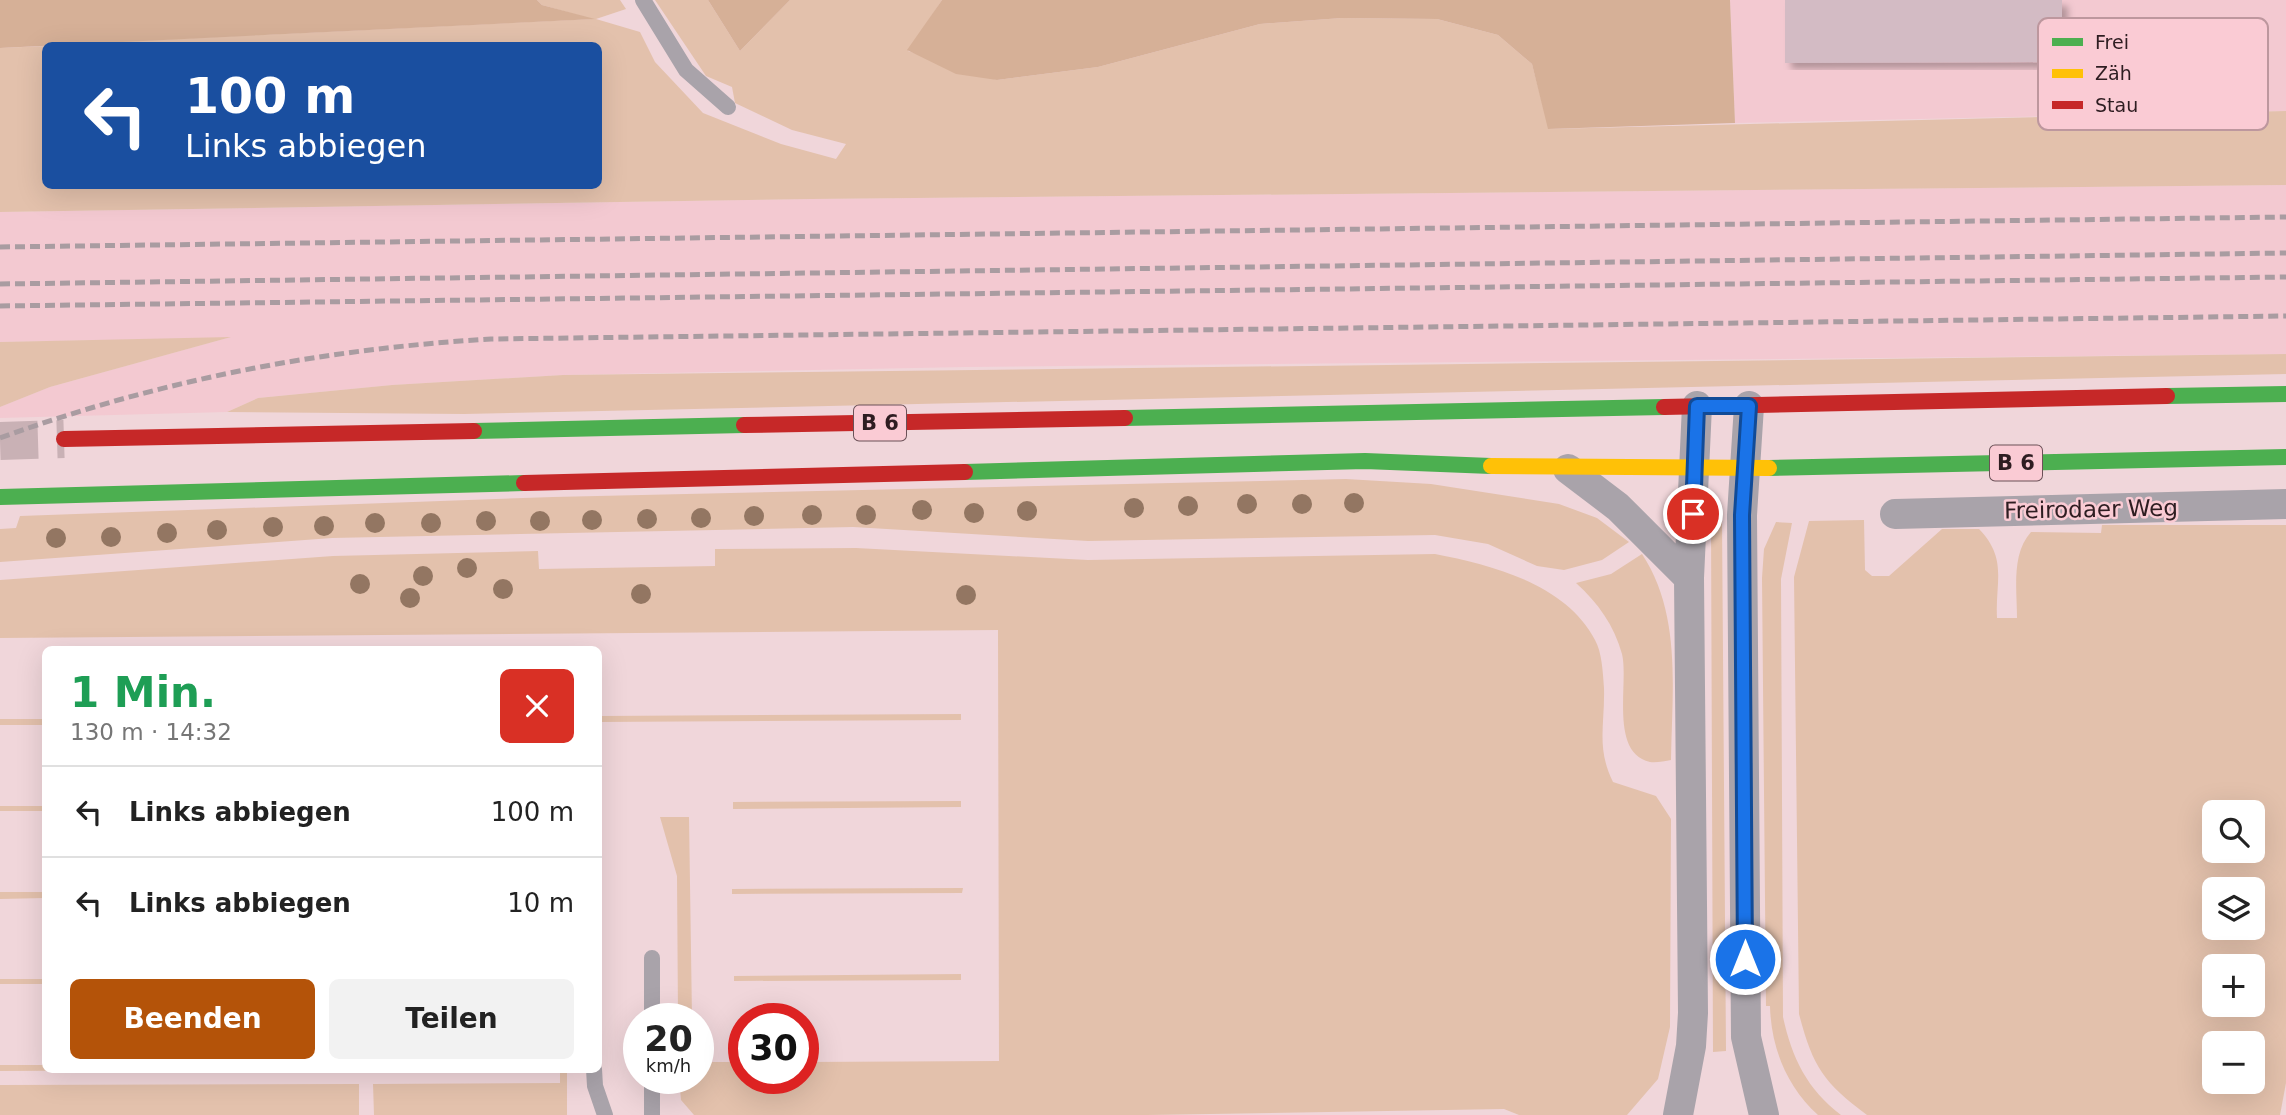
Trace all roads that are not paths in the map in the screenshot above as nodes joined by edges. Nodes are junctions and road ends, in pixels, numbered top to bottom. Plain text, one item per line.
1 (643, 0) edge
2 (728, 107) dead end
3 (2286, 394) edge
4 (1697, 406) junction
5 (1749, 406) junction
6 (64, 439) tunnel mouth
7 (2286, 457) edge
8 (1567, 469) junction
9 (1696, 470) junction
10 (1746, 470) junction
11 (0, 497) edge
12 (2286, 504) edge
13 (1895, 514) dead end
14 (1689, 578) junction
15 (652, 958) dead end
16 (652, 1003) edge
17 (594, 1073) edge
18 (652, 1094) edge
19 (604, 1115) edge
20 (652, 1115) edge
21 (1678, 1115) edge
22 (1764, 1115) edge

1 - 2 lane
3 - 5 main road, B 6
4 - 5 main road, B 6
4 - 6 main road, B 6
4 - 9 street
5 - 10 street
7 - 10 main road, B 6
8 - 9 main road, B 6
8 - 11 main road, B 6
8 - 14 street
9 - 10 main road, B 6
9 - 14 street
10 - 22 street
12 - 13 street, Freirodaer Weg
14 - 21 street
15 - 16 lane
17 - 19 lane
18 - 20 lane

